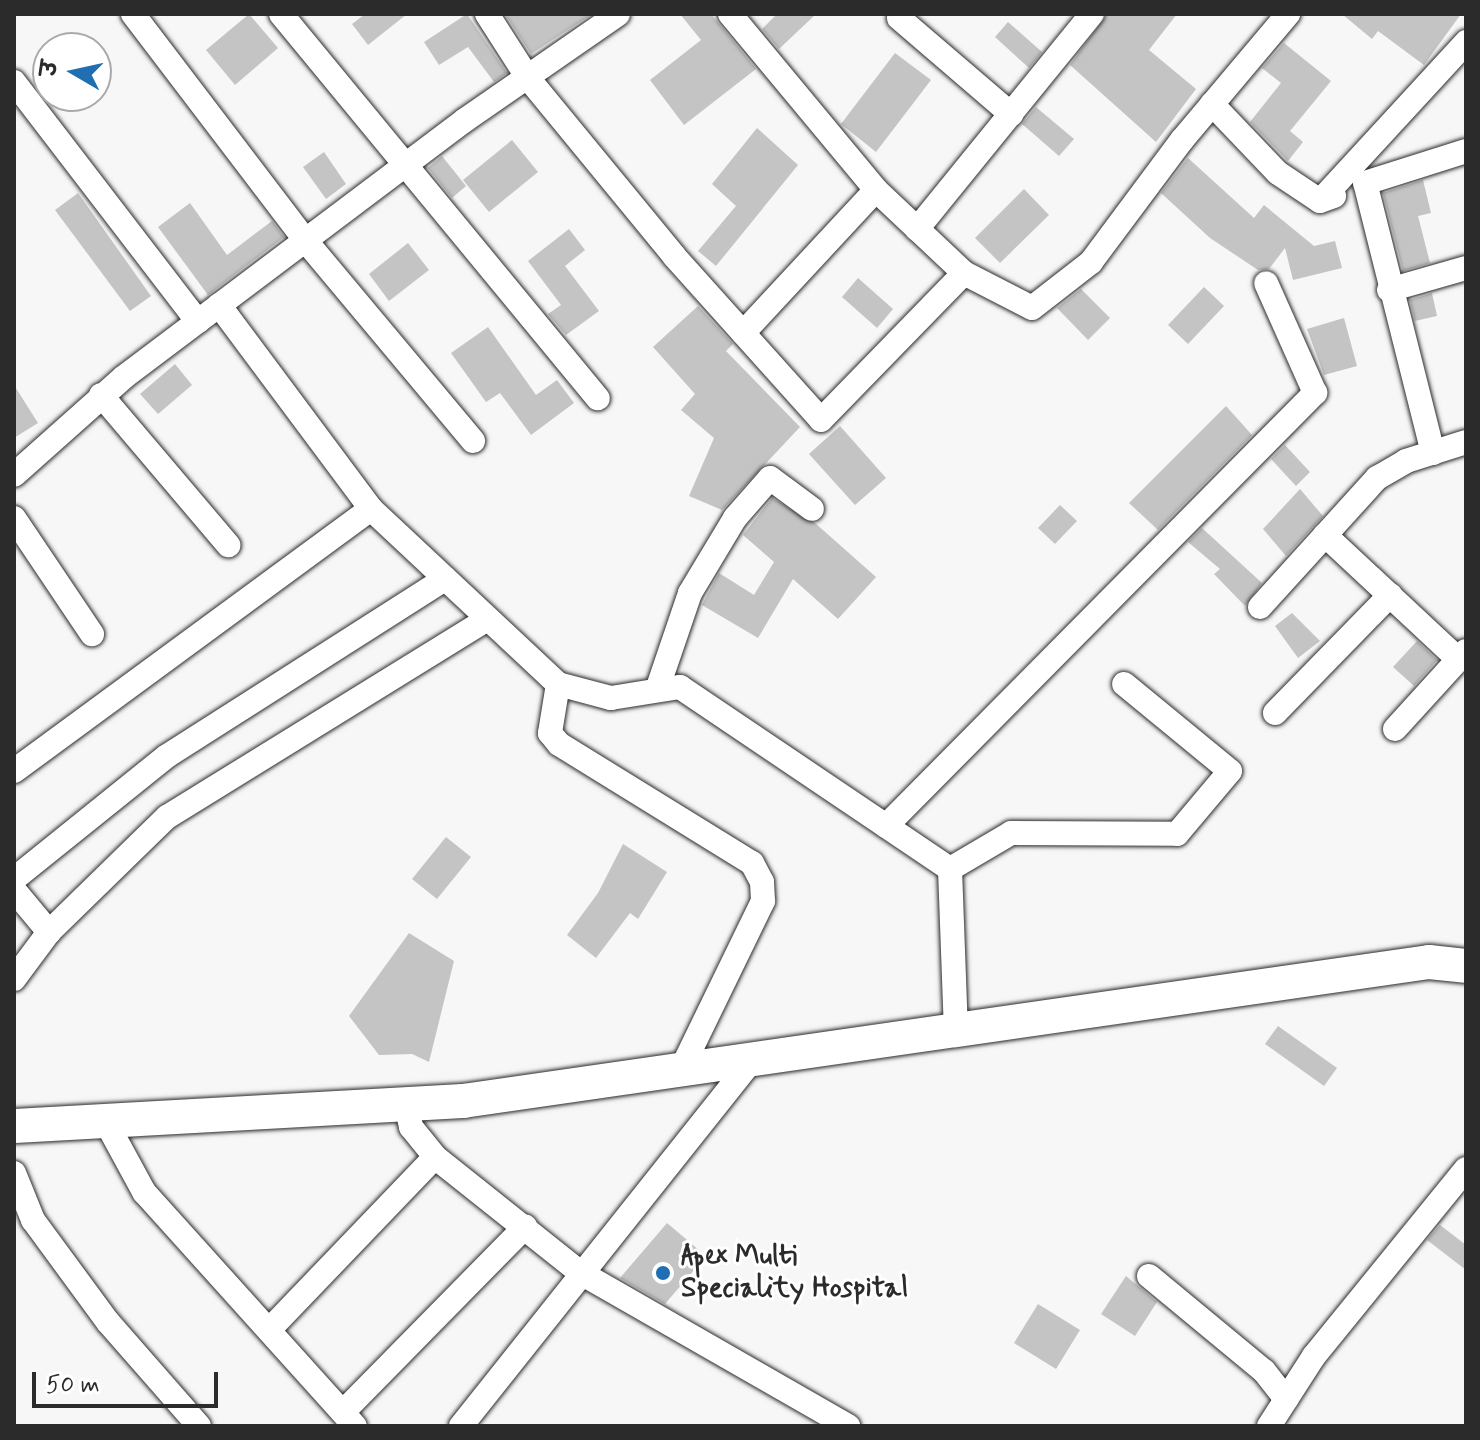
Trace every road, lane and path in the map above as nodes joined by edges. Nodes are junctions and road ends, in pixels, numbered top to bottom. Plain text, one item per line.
1 (133, 14) edge
2 (281, 14) edge
3 (487, 14) edge
4 (618, 14) edge
5 (730, 14) edge
6 (1092, 14) edge
7 (1288, 14) edge
8 (905, 15) edge
9 (1466, 42) edge
10 (528, 78) junction
11 (14, 82) edge
12 (1212, 104) junction
13 (1011, 114) junction
14 (1466, 151) edge
15 (405, 165) junction
16 (1365, 183) junction
17 (876, 190) junction
18 (1320, 201) junction
19 (917, 229) junction
20 (305, 240) junction
21 (1466, 268) edge
22 (964, 273) junction
23 (1266, 283) dead end
24 (1389, 290) junction
25 (219, 305) junction
26 (198, 322) junction
27 (743, 333) junction
28 (101, 395) junction
29 (598, 398) dead end
30 (473, 441) dead end
31 (1466, 442) edge
32 (1433, 453) junction
33 (14, 475) edge
34 (371, 509) junction
35 (812, 509) dead end
36 (14, 518) edge
37 (1325, 535) junction
38 (228, 545) dead end
39 (445, 579) junction
40 (1390, 595) junction
41 (1260, 607) dead end
42 (488, 619) junction
43 (92, 634) dead end
44 (1462, 655) edge
45 (558, 684) junction
46 (1124, 684) dead end
47 (658, 687) junction
48 (1275, 713) dead end
49 (1395, 729) dead end
50 (14, 771) edge
51 (886, 826) junction
52 (950, 869) junction
53 (14, 879) edge
54 (14, 890) edge
55 (49, 932) junction
56 (1466, 966) edge
57 (14, 979) edge
58 (956, 1029) junction
59 (755, 1057) junction
60 (682, 1068) junction
61 (406, 1105) junction
62 (106, 1122) junction
63 (14, 1126) edge
64 (435, 1157) junction
65 (1466, 1169) edge
66 (14, 1173) edge
67 (525, 1227) junction
68 (581, 1273) junction
69 (1149, 1276) dead end
70 (270, 1329) junction
71 (1286, 1399) junction
72 (349, 1419) edge
73 (199, 1426) edge
74 (461, 1426) edge
75 (848, 1426) edge
76 (1269, 1426) edge

1 - 20 street
2 - 15 street
3 - 10 street
4 - 10 street
5 - 17 street
6 - 13 street
7 - 12 street
8 - 13 street
9 - 18 street
10 - 15 street
10 - 27 street
11 - 26 street
12 - 18 street
12 - 22 street
13 - 19 street
14 - 16 street
15 - 20 street
15 - 29 street
16 - 18 street
16 - 24 street
17 - 19 street
17 - 27 street
19 - 22 street
20 - 25 street
20 - 30 street
21 - 24 street
22 - 27 street
23 - 51 street
24 - 32 street
25 - 26 street
25 - 34 street
26 - 28 street
28 - 33 street
28 - 38 street
31 - 32 street
32 - 37 street
34 - 39 street
34 - 50 street
35 - 47 street
36 - 43 street
37 - 40 street
37 - 41 street
39 - 42 street
39 - 53 street
40 - 44 street
40 - 48 street
42 - 45 street
42 - 55 street
44 - 49 street
45 - 47 street
45 - 60 street
46 - 52 street
47 - 51 street
51 - 52 street
52 - 58 street
54 - 55 street
55 - 57 street
56 - 58 street
58 - 59 street
59 - 60 street
59 - 68 street
60 - 61 street
61 - 62 street
61 - 64 street
62 - 63 street
62 - 70 street
64 - 67 street
64 - 70 street
65 - 71 street
66 - 73 street
67 - 68 street
67 - 72 street
68 - 74 street
68 - 75 street
69 - 71 street
70 - 72 street
71 - 76 street

